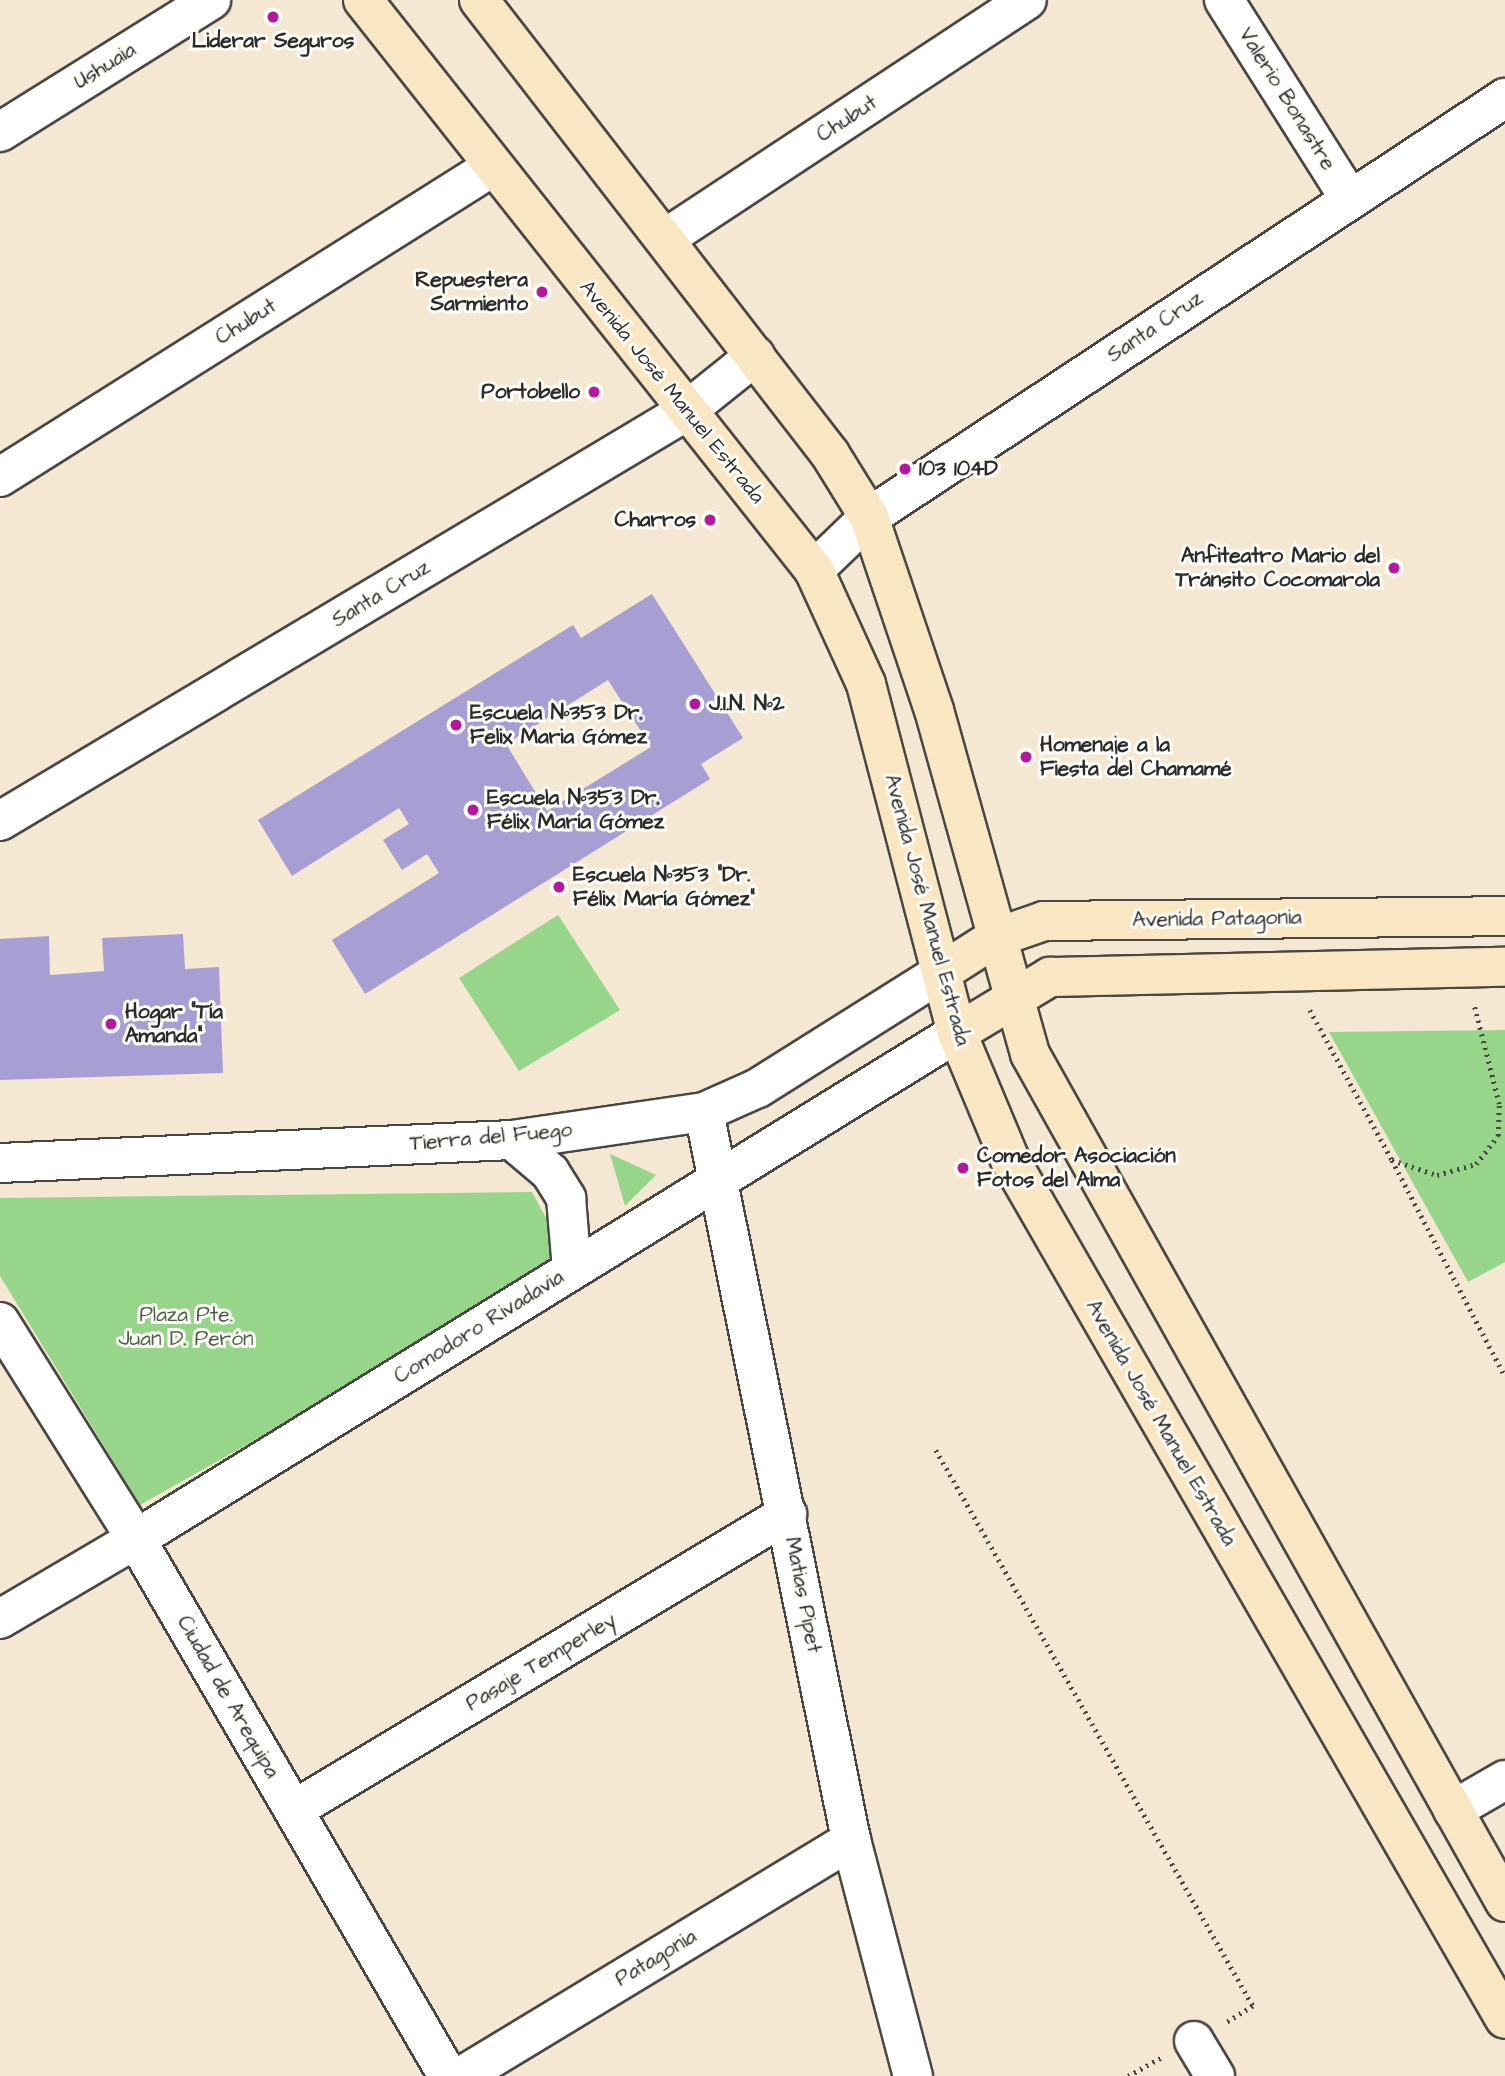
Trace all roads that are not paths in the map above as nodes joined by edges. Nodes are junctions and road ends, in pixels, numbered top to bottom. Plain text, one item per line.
1 (211, 0) edge
2 (363, 0) edge
3 (479, 0) edge
4 (1027, 0) edge
5 (1224, 0) edge
6 (1505, 98) edge
7 (0, 132) edge
8 (492, 167) junction
9 (1349, 198) junction
10 (666, 238) junction
11 (755, 356) junction
12 (685, 412) junction
13 (0, 477) edge
14 (869, 517) junction
15 (814, 569) junction
16 (0, 821) edge
17 (1505, 916) edge
18 (995, 938) junction
19 (1505, 967) edge
20 (942, 972) junction
21 (1011, 996) junction
22 (957, 1033) junction
23 (704, 1112) junction
24 (512, 1140) junction
25 (0, 1163) edge
26 (720, 1177) junction
27 (572, 1270) junction
28 (0, 1322) edge
29 (788, 1514) junction
30 (136, 1538) junction
31 (0, 1619) edge
32 (1505, 1780) edge
33 (295, 1810) junction
34 (1453, 1810) junction
35 (851, 1840) junction
36 (1505, 1902) edge
37 (1505, 2019) edge
38 (1194, 2041) road end
39 (448, 2076) edge
40 (462, 2076) edge
41 (913, 2076) edge
42 (1215, 2076) edge

1 - 7 street, Ushuaia
2 - 8 main road, Avenida José Manuel Estrada
3 - 10 main road
4 - 10 street, Chubut
5 - 9 street, Valerio Bonastre
6 - 9 street, Santa Cruz
8 - 12 main road, Avenida José Manuel Estrada
8 - 13 street, Chubut
9 - 14 street, Santa Cruz
10 - 11 main road
11 - 12 street, Santa Cruz
11 - 14 main road
12 - 15 main road, Avenida José Manuel Estrada
12 - 16 street, Santa Cruz
14 - 15 street, Santa Cruz
14 - 18 main road
15 - 20 main road, Avenida José Manuel Estrada
17 - 18 main road, Avenida Patagonia
18 - 20 main road, Avenida Patagonia
18 - 21 main road
19 - 21 main road
20 - 22 main road, Avenida José Manuel Estrada
20 - 23 street, Tierra del Fuego
21 - 22 main road
21 - 34 main road
22 - 26 street, Comodoro Rivadavia
22 - 37 main road, Avenida José Manuel Estrada
23 - 24 street, Tierra del Fuego
23 - 26 street, Matias Pipet
24 - 25 street, Tierra del Fuego
24 - 27 street
26 - 27 street, Comodoro Rivadavia
26 - 29 street, Matias Pipet
27 - 30 street, Comodoro Rivadavia
28 - 30 street, Ciudad de Arequipa
29 - 33 street, Pasaje Temperley
29 - 35 street, Matias Pipet
30 - 31 street, Comodoro Rivadavia
30 - 33 street, Ciudad de Arequipa
32 - 34 street
33 - 39 street, Ciudad de Arequipa
34 - 36 main road
35 - 40 street, Patagonia
35 - 41 street, Matias Pipet
38 - 42 street

